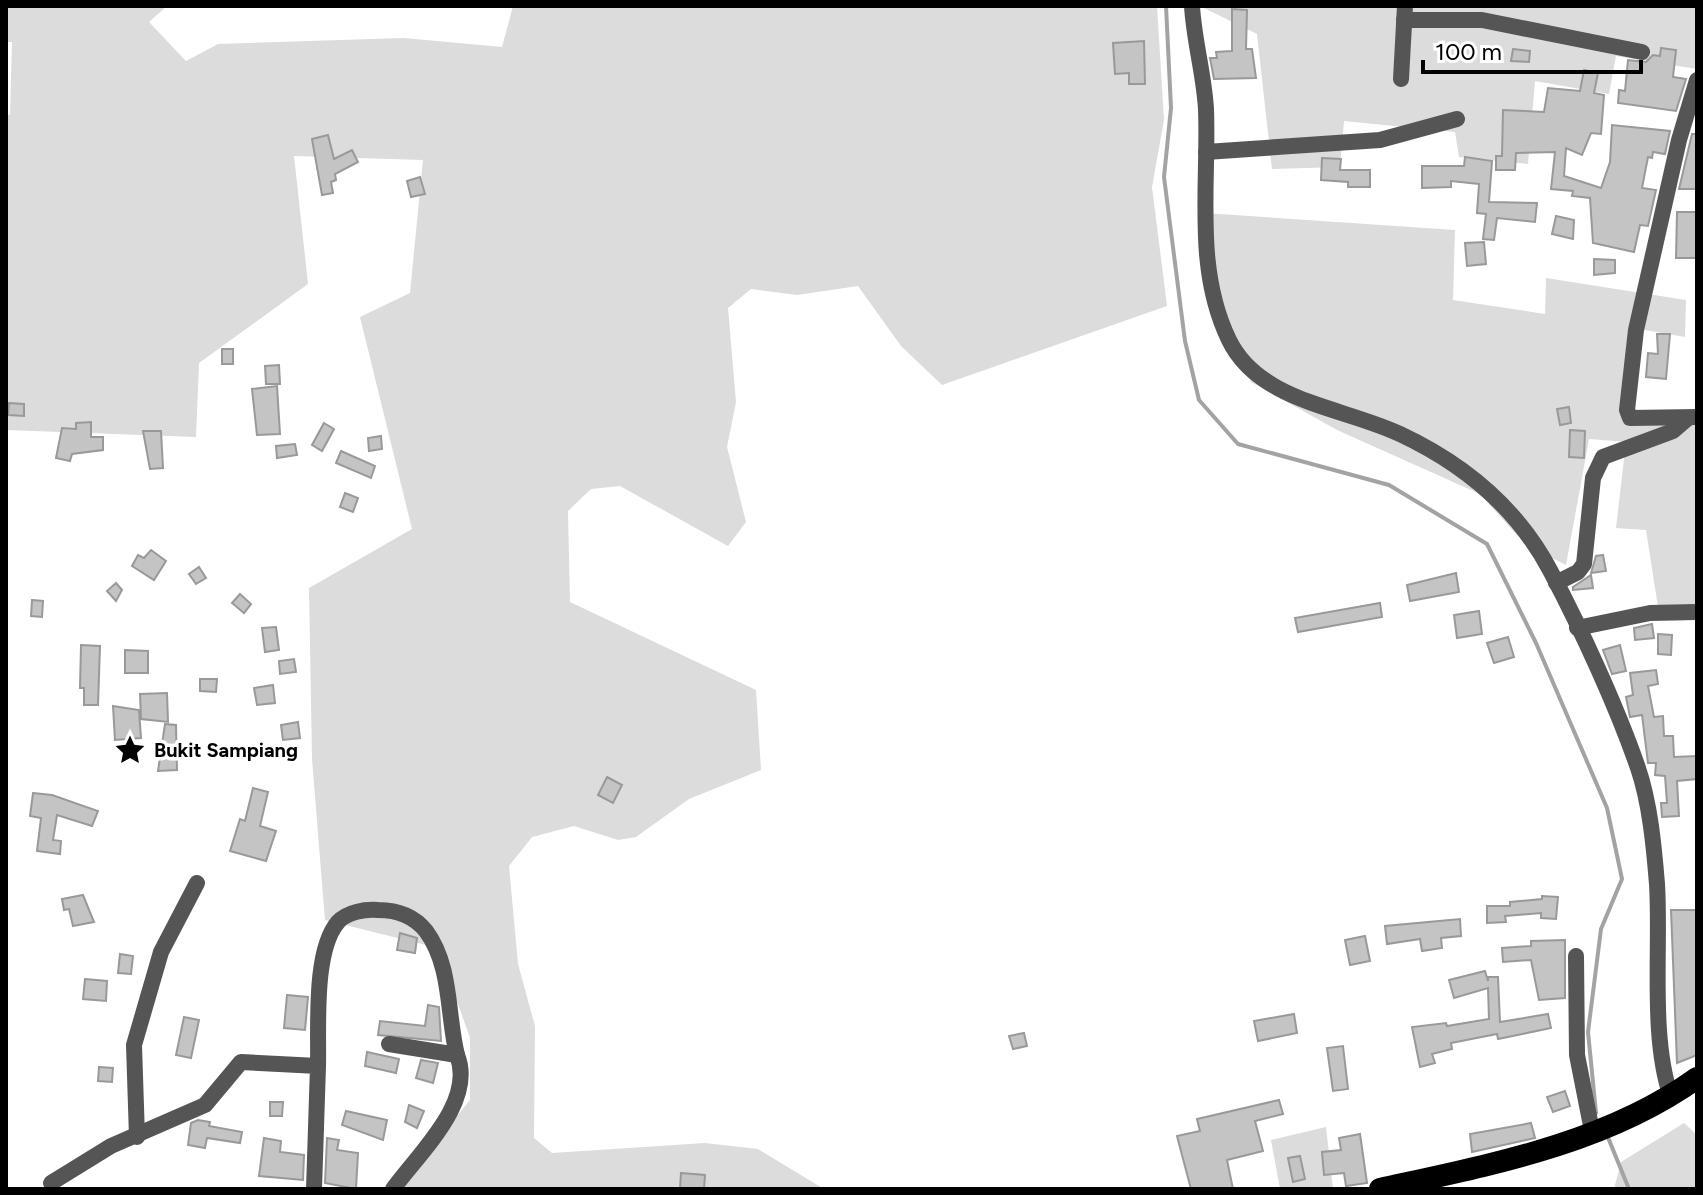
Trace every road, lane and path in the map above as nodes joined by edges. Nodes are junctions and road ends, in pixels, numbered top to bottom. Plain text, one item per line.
1 (1192, 6) edge
2 (1404, 13) edge
3 (1483, 13) edge
4 (1642, 52) dead end
5 (1401, 79) dead end
6 (1697, 80) edge
7 (1457, 119) dead end
8 (1206, 152) junction
9 (1692, 418) edge
10 (1556, 583) junction
11 (1697, 612) edge
12 (1577, 628) junction
13 (197, 883) dead end
14 (1576, 956) dead end
15 (389, 1044) dead end
16 (457, 1055) junction
17 (318, 1066) junction
18 (1697, 1078) edge
19 (1671, 1097) junction
20 (1596, 1130) junction
21 (137, 1137) junction
22 (51, 1183) dead end
23 (314, 1189) edge
24 (393, 1189) edge
25 (1380, 1189) edge

1 - 8 street
2 - 3 street
2 - 5 street
3 - 4 street
6 - 9 street
7 - 8 street
8 - 10 street
9 - 10 street
10 - 12 street
11 - 12 street
12 - 19 street
13 - 21 street
14 - 20 street
15 - 16 street
16 - 17 street
16 - 24 street
17 - 21 street
17 - 23 street
18 - 19 highway
19 - 20 highway
20 - 25 highway
21 - 22 street

